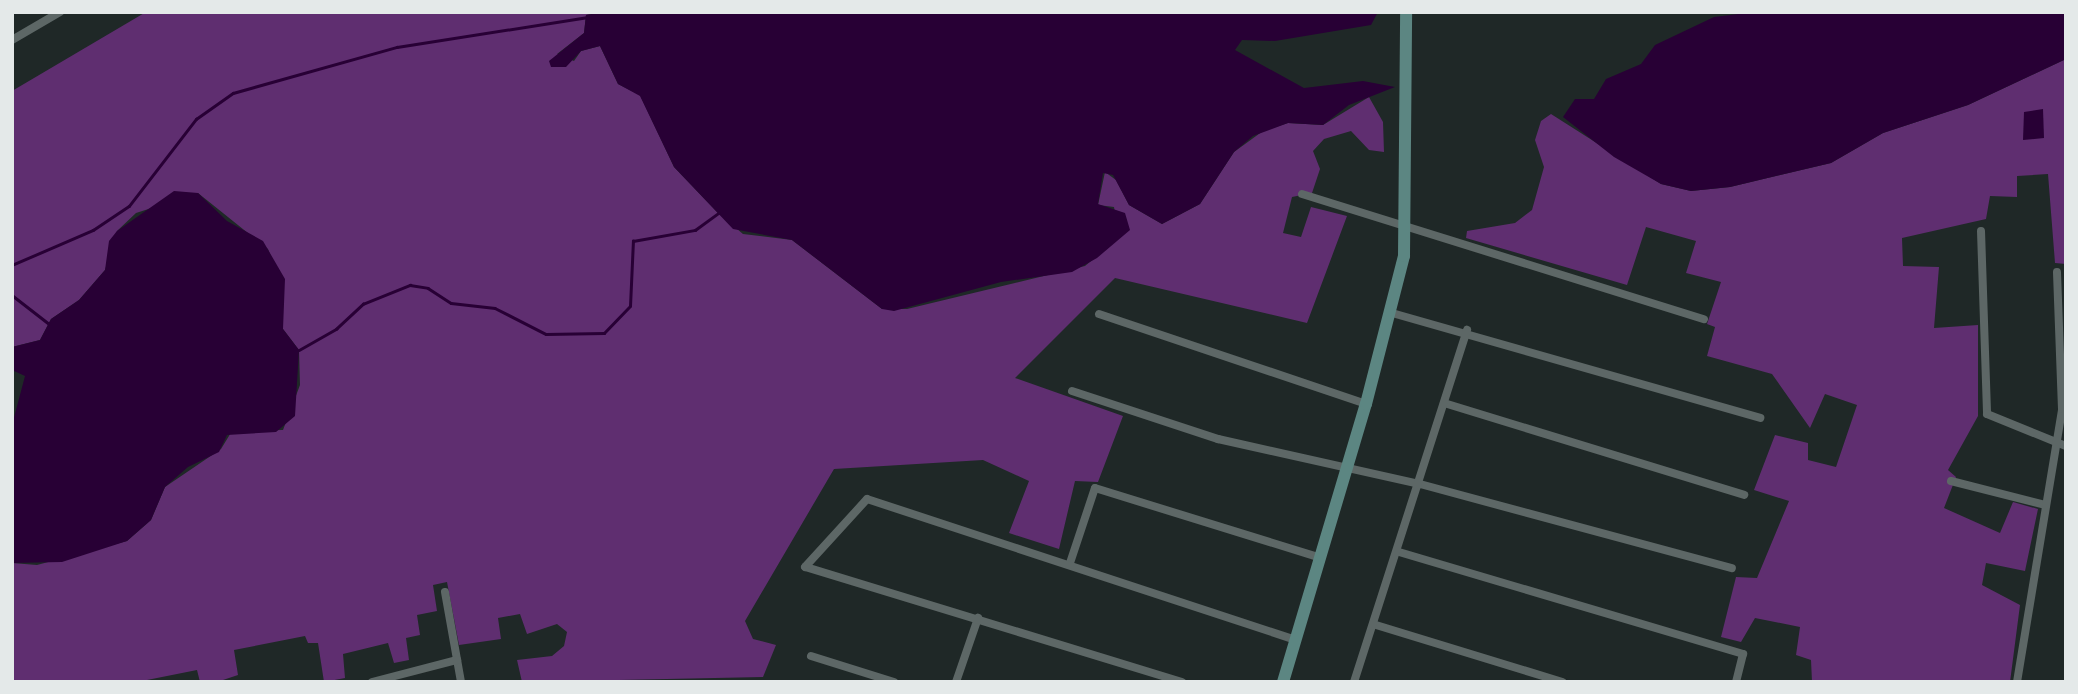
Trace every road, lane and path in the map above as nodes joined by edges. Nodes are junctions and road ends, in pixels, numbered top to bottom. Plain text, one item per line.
1 (60, 12) edge
2 (1406, 12) edge
3 (12, 40) edge
4 (1302, 194) dead end
5 (1408, 231) junction
6 (1980, 231) dead end
7 (2057, 272) dead end
8 (1392, 313) junction
9 (1099, 314) dead end
10 (1704, 318) dead end
11 (1467, 330) junction
12 (1072, 391) dead end
13 (1444, 403) junction
14 (1366, 404) junction
15 (1760, 418) dead end
16 (2055, 440) junction
17 (2066, 446) edge
18 (1345, 468) junction
19 (1951, 481) dead end
20 (1420, 484) junction
21 (1744, 495) dead end
22 (2045, 505) junction
23 (1399, 552) junction
24 (1318, 557) junction
25 (1070, 563) junction
26 (1732, 568) dead end
27 (444, 592) dead end
28 (978, 618) junction
29 (1376, 625) junction
30 (1292, 639) junction
31 (811, 656) dead end
32 (457, 660) junction
33 (372, 682) edge
34 (461, 682) edge
35 (894, 682) edge
36 (956, 682) edge
37 (1182, 682) edge
38 (1283, 682) edge
39 (1354, 682) edge
40 (1563, 682) edge
41 (1736, 682) edge
42 (2018, 682) edge

1 - 3 street
2 - 5 street
4 - 5 street
5 - 8 street
5 - 10 street
6 - 16 street
7 - 16 street
8 - 11 street
8 - 14 street
9 - 14 street
11 - 13 street
11 - 15 street
12 - 18 street
13 - 20 street
13 - 21 street
14 - 18 street
16 - 17 street
16 - 22 street
18 - 20 street
18 - 24 street
19 - 22 street
20 - 23 street
20 - 26 street
22 - 42 street
23 - 29 street
23 - 41 street
24 - 25 street
24 - 30 street
25 - 28 street
25 - 30 street
27 - 32 street
28 - 36 street
28 - 37 street
29 - 39 street
29 - 40 street
30 - 38 street
31 - 35 street
32 - 33 street
32 - 34 street

